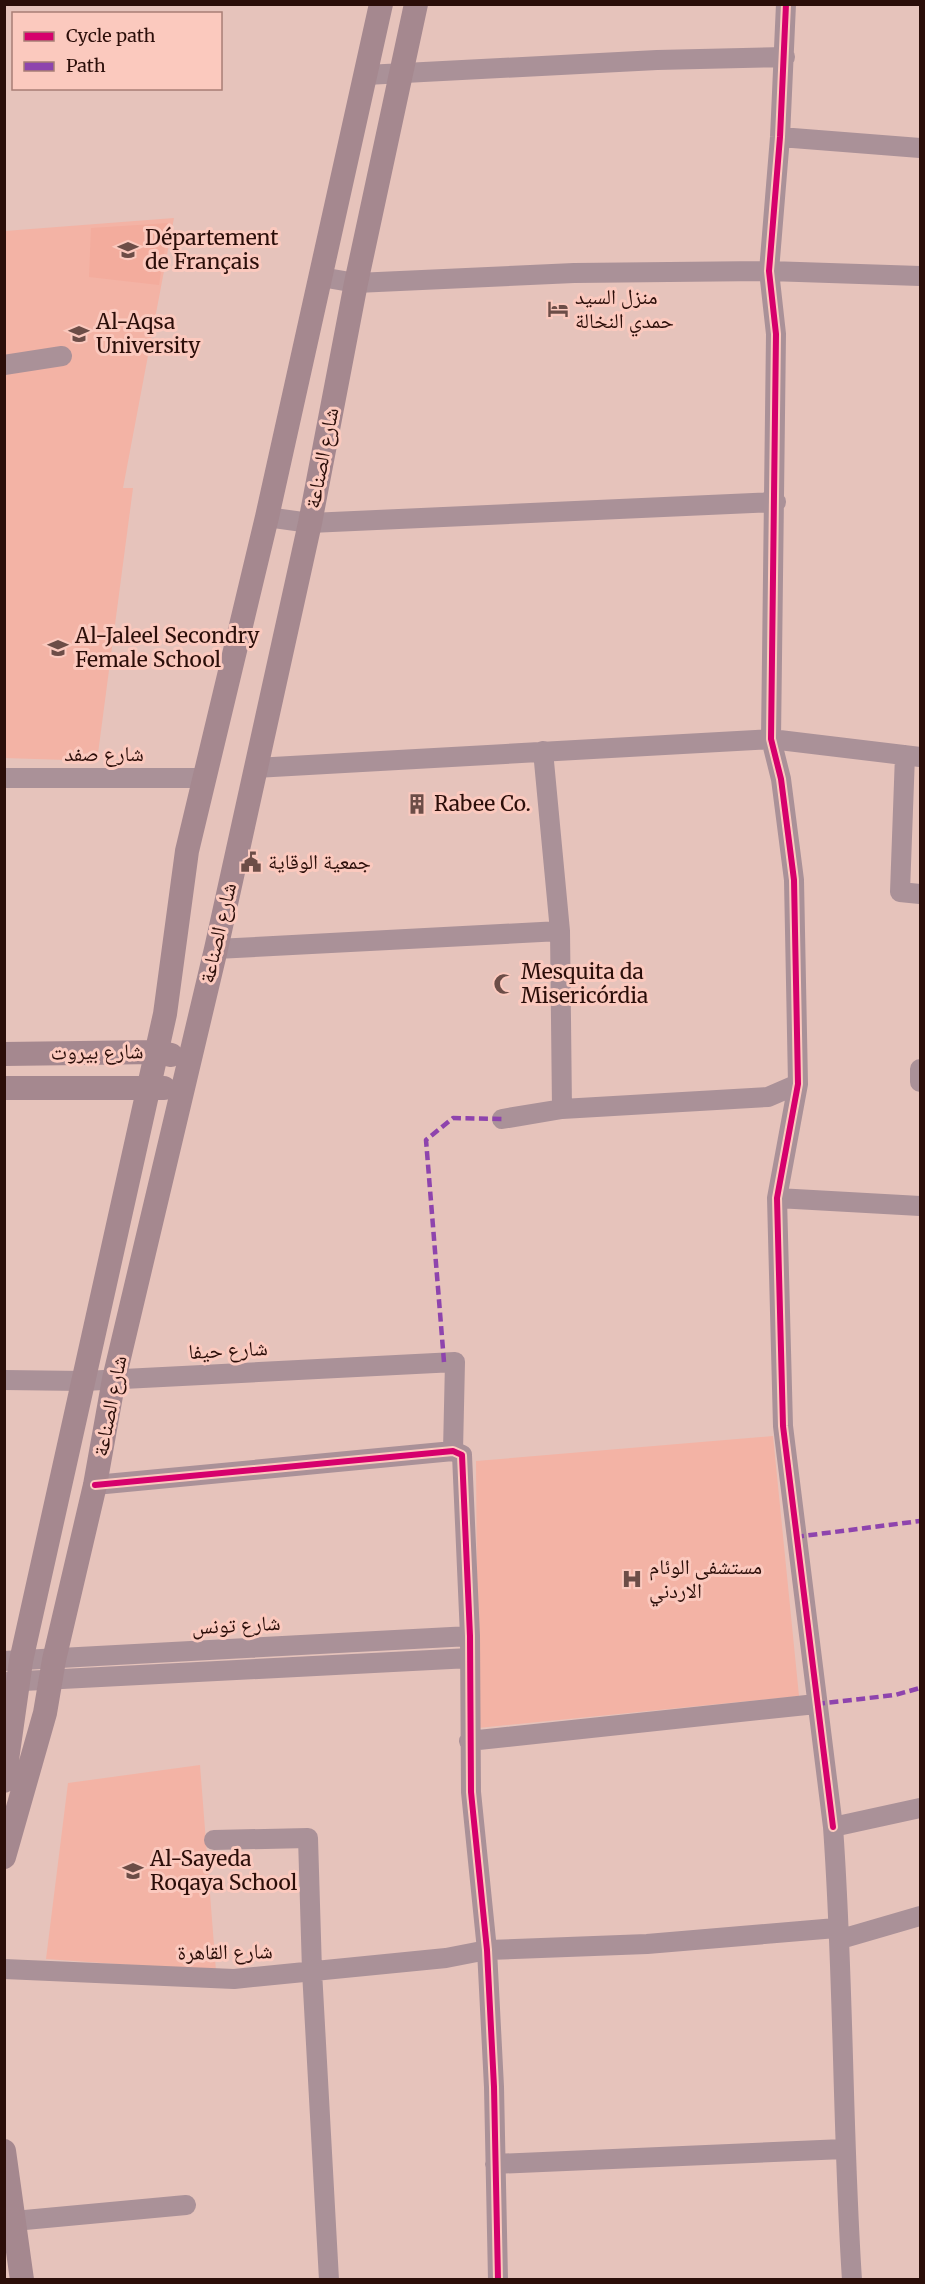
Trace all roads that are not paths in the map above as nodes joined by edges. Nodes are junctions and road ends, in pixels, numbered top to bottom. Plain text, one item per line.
1 (381, 4) edge
2 (416, 4) edge
3 (786, 4) edge
4 (785, 57) junction
5 (400, 74) junction
6 (366, 75) junction
7 (780, 137) junction
8 (921, 148) edge
9 (769, 272) junction
10 (921, 276) edge
11 (321, 277) junction
12 (356, 283) junction
13 (62, 356) dead end
14 (4, 364) edge
15 (776, 502) junction
16 (267, 517) junction
17 (310, 523) junction
18 (771, 739) junction
19 (543, 752) junction
20 (913, 756) edge
21 (255, 768) junction
22 (4, 778) edge
23 (204, 778) junction
24 (921, 894) edge
25 (560, 931) junction
26 (216, 949) junction
27 (157, 1052) junction
28 (4, 1053) edge
29 (188, 1058) junction
30 (921, 1069) edge
31 (921, 1082) edge
32 (798, 1084) junction
33 (148, 1087) junction
34 (4, 1088) edge
35 (180, 1089) junction
36 (562, 1109) junction
37 (501, 1119) dead end
38 (777, 1198) junction
39 (921, 1206) edge
40 (114, 1379) junction
41 (4, 1380) edge
42 (84, 1381) junction
43 (453, 1452) junction
44 (95, 1485) junction
45 (470, 1636) junction
46 (470, 1658) junction
47 (52, 1669) junction
48 (12, 1671) edge
49 (816, 1704) junction
50 (469, 1741) junction
51 (4, 1781) edge
52 (921, 1808) edge
53 (833, 1827) junction
54 (214, 1840) dead end
55 (4, 1857) edge
56 (921, 1916) edge
57 (841, 1939) junction
58 (487, 1950) junction
59 (4, 1970) edge
60 (312, 1971) junction
61 (844, 2149) junction
62 (4, 2151) edge
63 (495, 2164) junction
64 (186, 2205) dead end
65 (14, 2221) junction
66 (22, 2280) edge
67 (329, 2280) edge
68 (498, 2280) edge
69 (852, 2280) edge

1 - 6 main road, شارع الصناعة
2 - 5 main road, شارع الصناعة
3 - 4 street
4 - 5 street
4 - 7 street
5 - 6 street
5 - 12 main road, شارع الصناعة
6 - 11 main road, شارع الصناعة
7 - 8 street
7 - 9 street
9 - 10 street
9 - 12 street
9 - 15 street
11 - 12 street
11 - 16 main road, شارع الصناعة
12 - 17 main road, شارع الصناعة
13 - 14 street
15 - 17 street
15 - 18 street
16 - 17 street
16 - 23 main road, شارع الصناعة
17 - 21 main road, شارع الصناعة
18 - 19 street
18 - 20 street
18 - 32 street
19 - 21 street
19 - 25 street
20 - 24 street
21 - 26 main road, شارع الصناعة
22 - 23 street, شارع صفد
23 - 27 main road, شارع الصناعة
25 - 26 street
25 - 36 street
26 - 29 main road, شارع الصناعة
27 - 28 main road, شارع بيروت
27 - 29 main road, شارع بيروت
27 - 33 main road, شارع الصناعة
29 - 35 main road, شارع الصناعة
30 - 31 street
32 - 36 street
32 - 38 street
33 - 34 main road, شارع بيروت
33 - 35 main road, شارع بيروت
33 - 42 main road, شارع الصناعة
35 - 40 main road, شارع الصناعة
36 - 37 street
38 - 39 street
38 - 49 street
40 - 42 street, شارع حيفا
40 - 43 street, شارع حيفا
40 - 44 main road, شارع الصناعة
41 - 42 street, شارع حيفا
42 - 48 main road, شارع الصناعة
43 - 44 street
43 - 45 street
44 - 47 main road, شارع الصناعة
45 - 46 street
45 - 47 street, شارع تونس
46 - 47 street, شارع تونس
46 - 50 street
47 - 48 street, شارع تونس
47 - 55 main road, شارع الصناعة
48 - 51 main road, شارع الصناعة
49 - 50 street
49 - 53 street
50 - 58 street
52 - 53 street
53 - 57 street
54 - 60 street
56 - 57 street
57 - 58 street, شارع القاهرة
57 - 61 street
58 - 60 street, شارع القاهرة
58 - 63 street
59 - 60 street, شارع القاهرة
60 - 67 street
61 - 63 street
61 - 69 street
62 - 65 main road
63 - 68 street
64 - 65 street
65 - 66 main road

